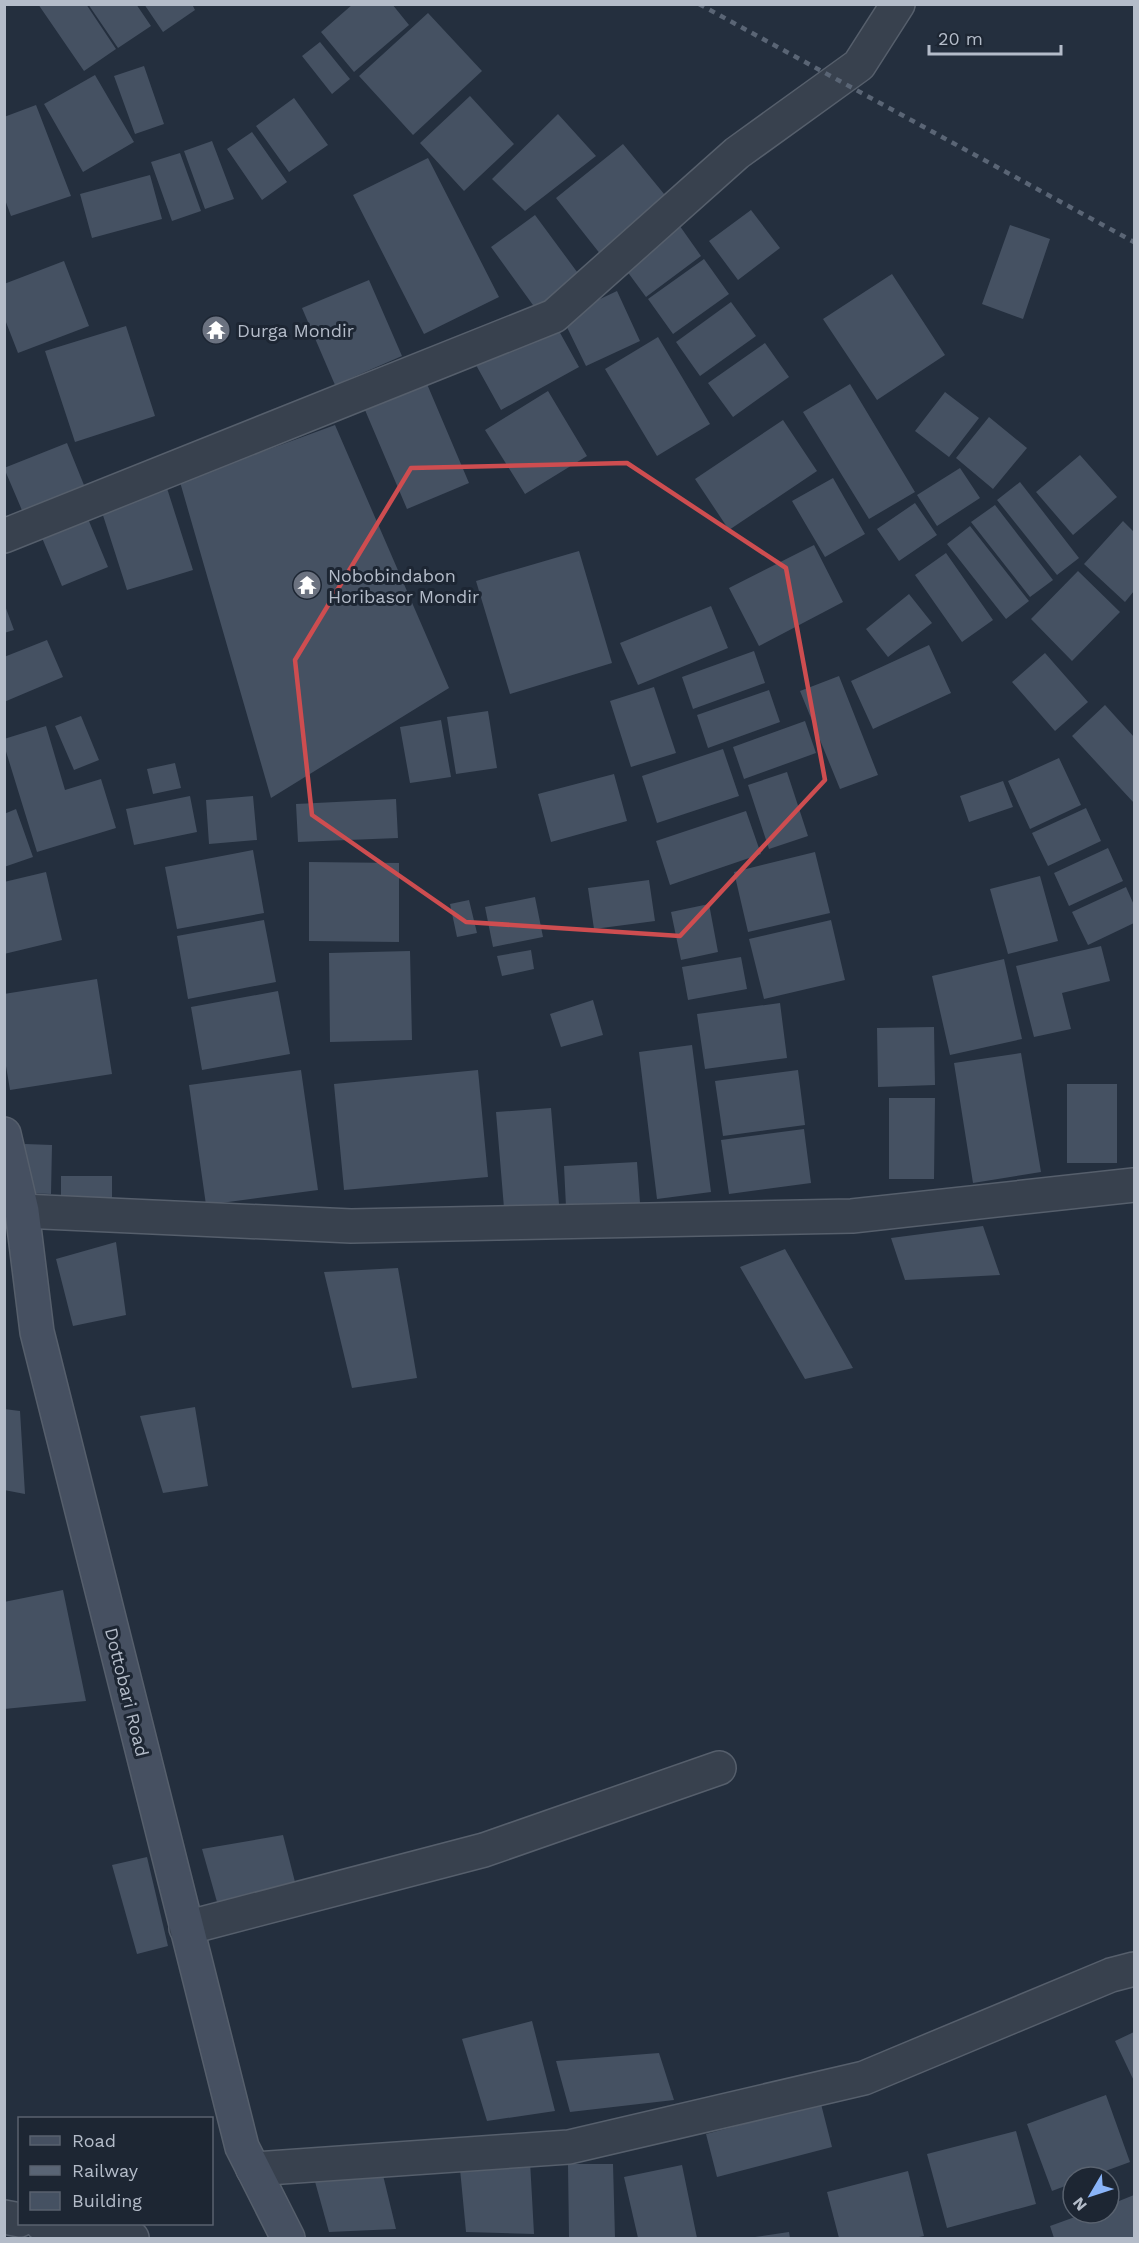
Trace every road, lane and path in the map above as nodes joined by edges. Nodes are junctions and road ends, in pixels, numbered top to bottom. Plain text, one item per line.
1 (898, 4) edge
2 (4, 536) edge
3 (4, 1134) edge
4 (1134, 1185) edge
5 (22, 1211) junction
6 (719, 1768) dead end
7 (186, 1928) junction
8 (1134, 1969) edge
9 (253, 2169) junction
10 (54, 2225) edge
11 (132, 2238) edge
12 (287, 2238) edge

1 - 2 street
3 - 5 street, Dottobari Road
4 - 5 street
5 - 7 street, Dottobari Road
6 - 7 street
7 - 9 street, Dottobari Road
8 - 9 street
9 - 12 street, Dottobari Road
10 - 11 street

